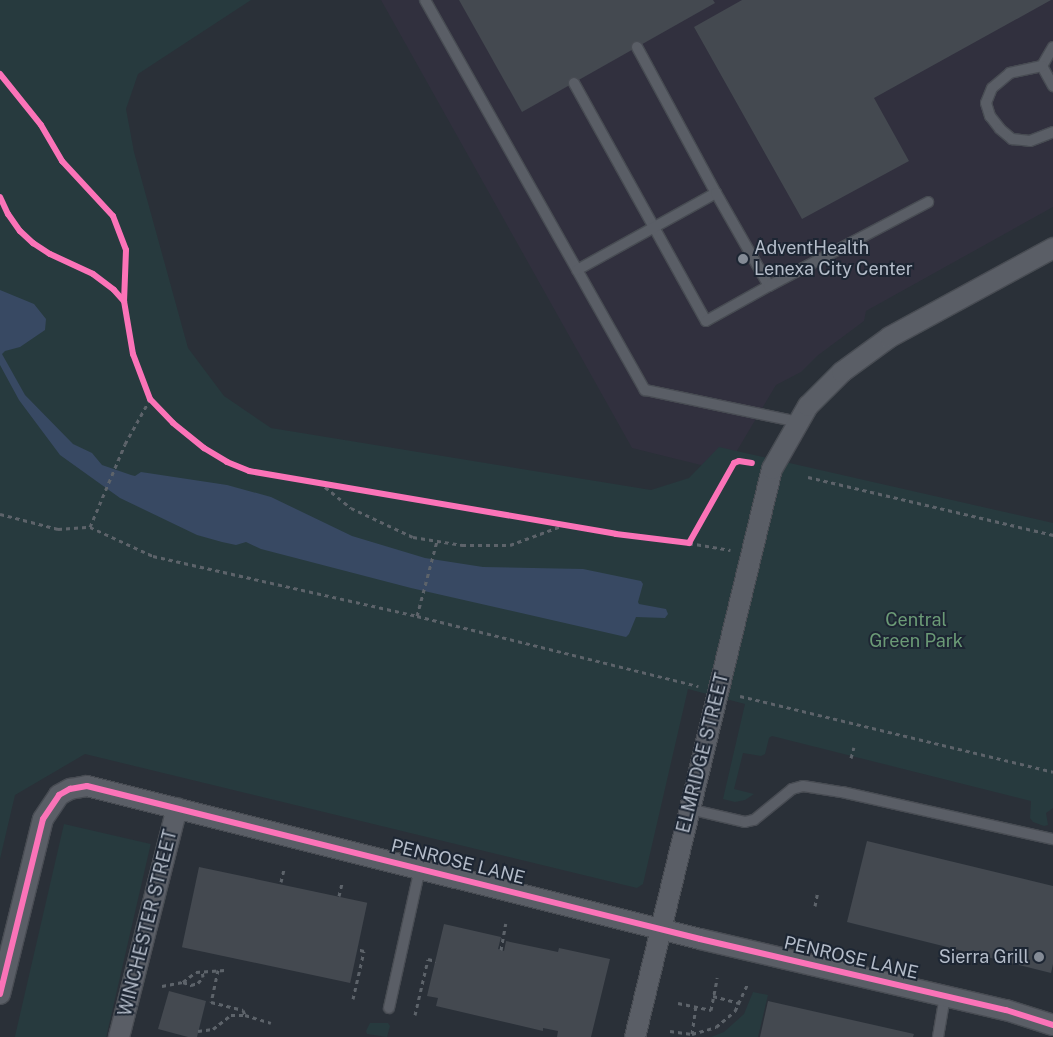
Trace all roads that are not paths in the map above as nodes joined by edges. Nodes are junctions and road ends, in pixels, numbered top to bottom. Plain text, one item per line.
1 (426, 0) edge
2 (637, 47) dead end
3 (1053, 47) edge
4 (1042, 66) junction
5 (574, 83) dead end
6 (1053, 86) edge
7 (1053, 132) edge
8 (716, 193) junction
9 (928, 202) dead end
10 (653, 228) junction
11 (1053, 248) edge
12 (577, 270) junction
13 (769, 286) junction
14 (798, 422) junction
15 (178, 808) junction
16 (690, 809) junction
17 (1053, 839) edge
18 (420, 868) junction
19 (660, 929) junction
20 (0, 994) edge
21 (945, 996) junction
22 (389, 1008) dead end
23 (1053, 1025) edge
24 (119, 1037) edge
25 (635, 1037) edge
26 (938, 1037) edge

1 - 12 lane
2 - 8 lane
3 - 4 lane
4 - 6 lane
4 - 7 lane
5 - 10 lane
8 - 10 lane
8 - 13 lane
9 - 13 lane
10 - 12 lane
10 - 13 lane
11 - 14 street, ELMRIDGE STREET
12 - 14 lane
14 - 16 street, ELMRIDGE STREET
15 - 18 street, PENROSE LANE
15 - 20 street, PENROSE LANE
15 - 24 street, WINCHESTER STREET
16 - 17 lane
16 - 19 street, ELMRIDGE STREET
18 - 19 street, PENROSE LANE
18 - 22 lane
19 - 21 street, PENROSE LANE
19 - 25 street, ELMRIDGE STREET
21 - 23 street, PENROSE LANE
21 - 26 lane

